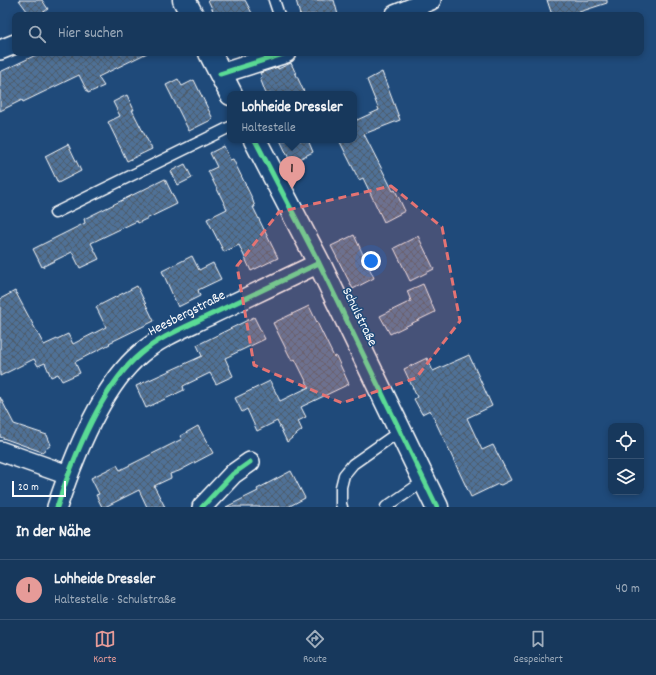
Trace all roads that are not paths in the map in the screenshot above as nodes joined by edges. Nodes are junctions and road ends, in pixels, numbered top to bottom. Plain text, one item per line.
1 (184, 0) edge
2 (274, 0) edge
3 (431, 0) edge
4 (190, 12) edge
5 (278, 12) edge
6 (403, 12) edge
7 (12, 45) edge
8 (0, 50) edge
9 (211, 56) edge
10 (277, 56) edge
11 (220, 74) junction
12 (229, 91) edge
13 (227, 128) edge
14 (257, 143) edge
15 (55, 213) dead end
16 (319, 263) junction
17 (400, 431) junction
18 (0, 451) edge
19 (250, 462) dead end
20 (68, 475) junction
21 (424, 481) junction
22 (57, 507) edge
23 (202, 507) edge
24 (342, 507) edge
25 (386, 507) edge
26 (437, 507) edge

1 - 4 street
2 - 5 lane
3 - 6 street
7 - 8 street
9 - 11 street
10 - 11 street
11 - 12 street
13 - 15 lane
14 - 16 street, Schulstraße
16 - 17 street, Schulstraße
16 - 20 street, Heesbergstraße
17 - 21 street, Schulstraße
17 - 24 lane
18 - 20 street
19 - 23 street
20 - 22 street, Heesbergstraße
21 - 25 lane
21 - 26 street, Schulstraße

